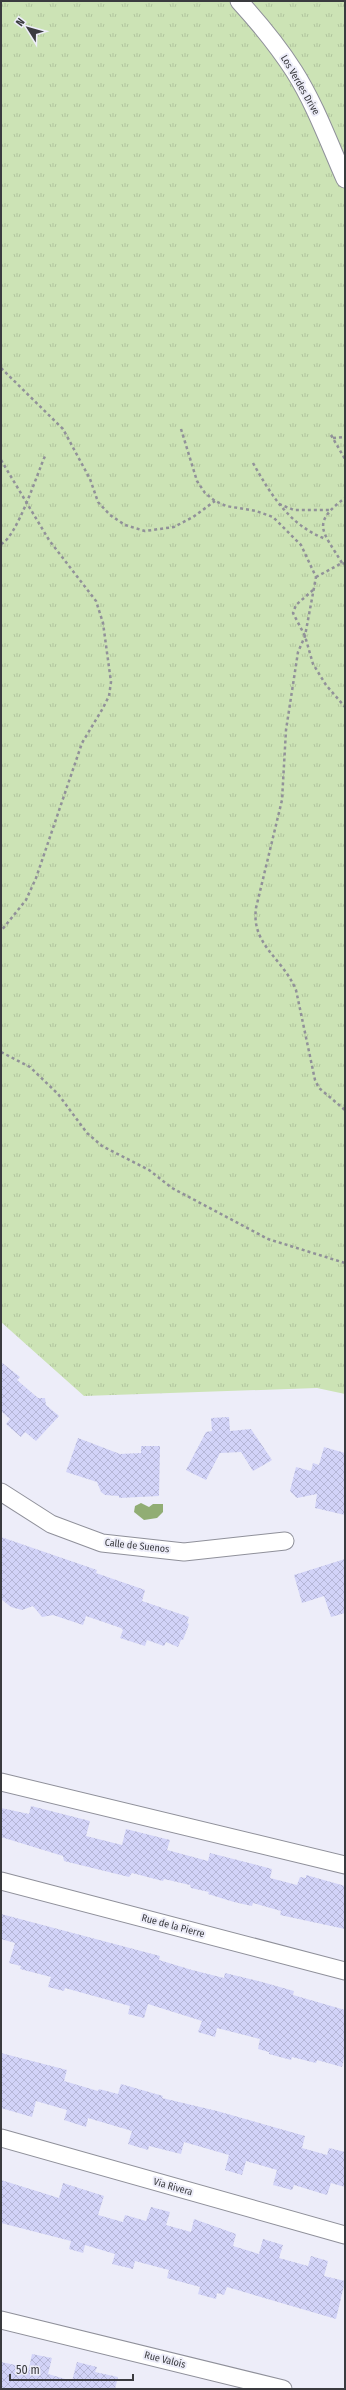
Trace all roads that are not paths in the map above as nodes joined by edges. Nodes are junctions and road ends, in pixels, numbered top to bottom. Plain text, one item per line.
1 (239, 1) edge
2 (345, 179) edge
3 (1, 1492) edge
4 (285, 1542) dead end
5 (1, 1782) edge
6 (345, 1865) edge
7 (1, 1881) edge
8 (345, 1971) edge
9 (1, 2138) edge
10 (345, 2235) edge
11 (1, 2320) edge
12 (283, 2389) edge

1 - 2 street, Los Verdes Drive
3 - 4 street, Calle de Suenos
5 - 6 street
7 - 8 street, Rue de la Pierre
9 - 10 street, Via Rivera
11 - 12 street, Rue Valois

